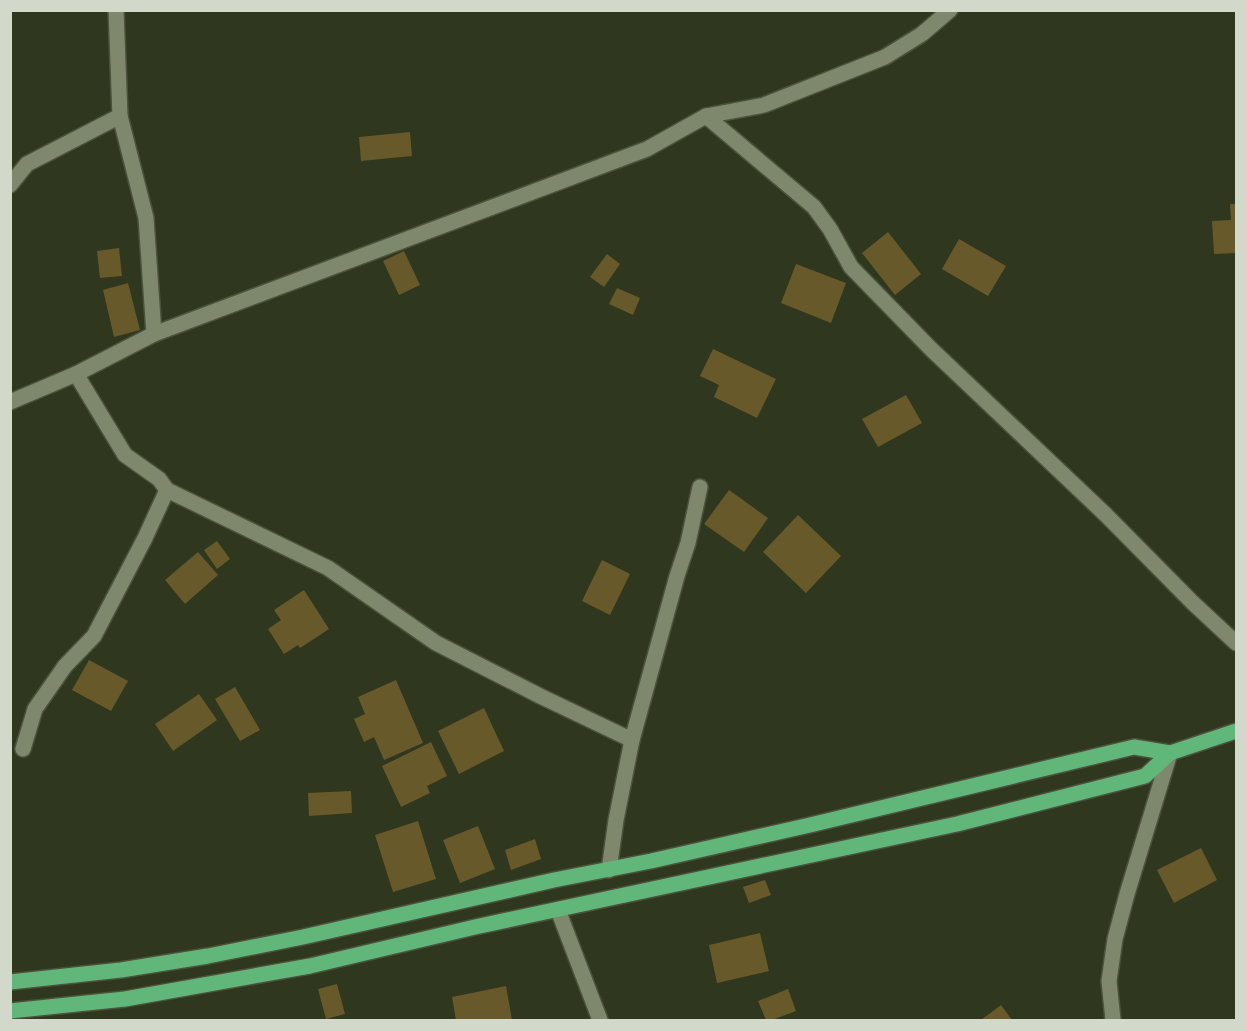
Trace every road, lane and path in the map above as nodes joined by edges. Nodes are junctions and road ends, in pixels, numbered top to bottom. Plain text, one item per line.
1 (116, 10) edge
2 (950, 10) edge
3 (120, 116) junction
4 (706, 117) junction
5 (10, 185) edge
6 (154, 334) junction
7 (76, 374) junction
8 (10, 402) edge
9 (700, 487) dead end
10 (167, 490) junction
11 (1236, 643) edge
12 (1236, 731) edge
13 (632, 740) junction
14 (23, 749) dead end
15 (1170, 753) junction
16 (609, 870) junction
17 (558, 910) junction
18 (10, 982) edge
19 (10, 1011) edge
20 (600, 1020) edge
21 (1113, 1020) edge

1 - 3 street
2 - 4 street
3 - 5 street
3 - 6 street
4 - 6 street
4 - 11 street
6 - 7 street
7 - 8 street
7 - 10 street
9 - 13 street
10 - 13 street
10 - 14 street
12 - 15 main road
13 - 16 street
15 - 16 main road
15 - 17 main road
15 - 21 street
16 - 18 main road
17 - 19 main road
17 - 20 street

